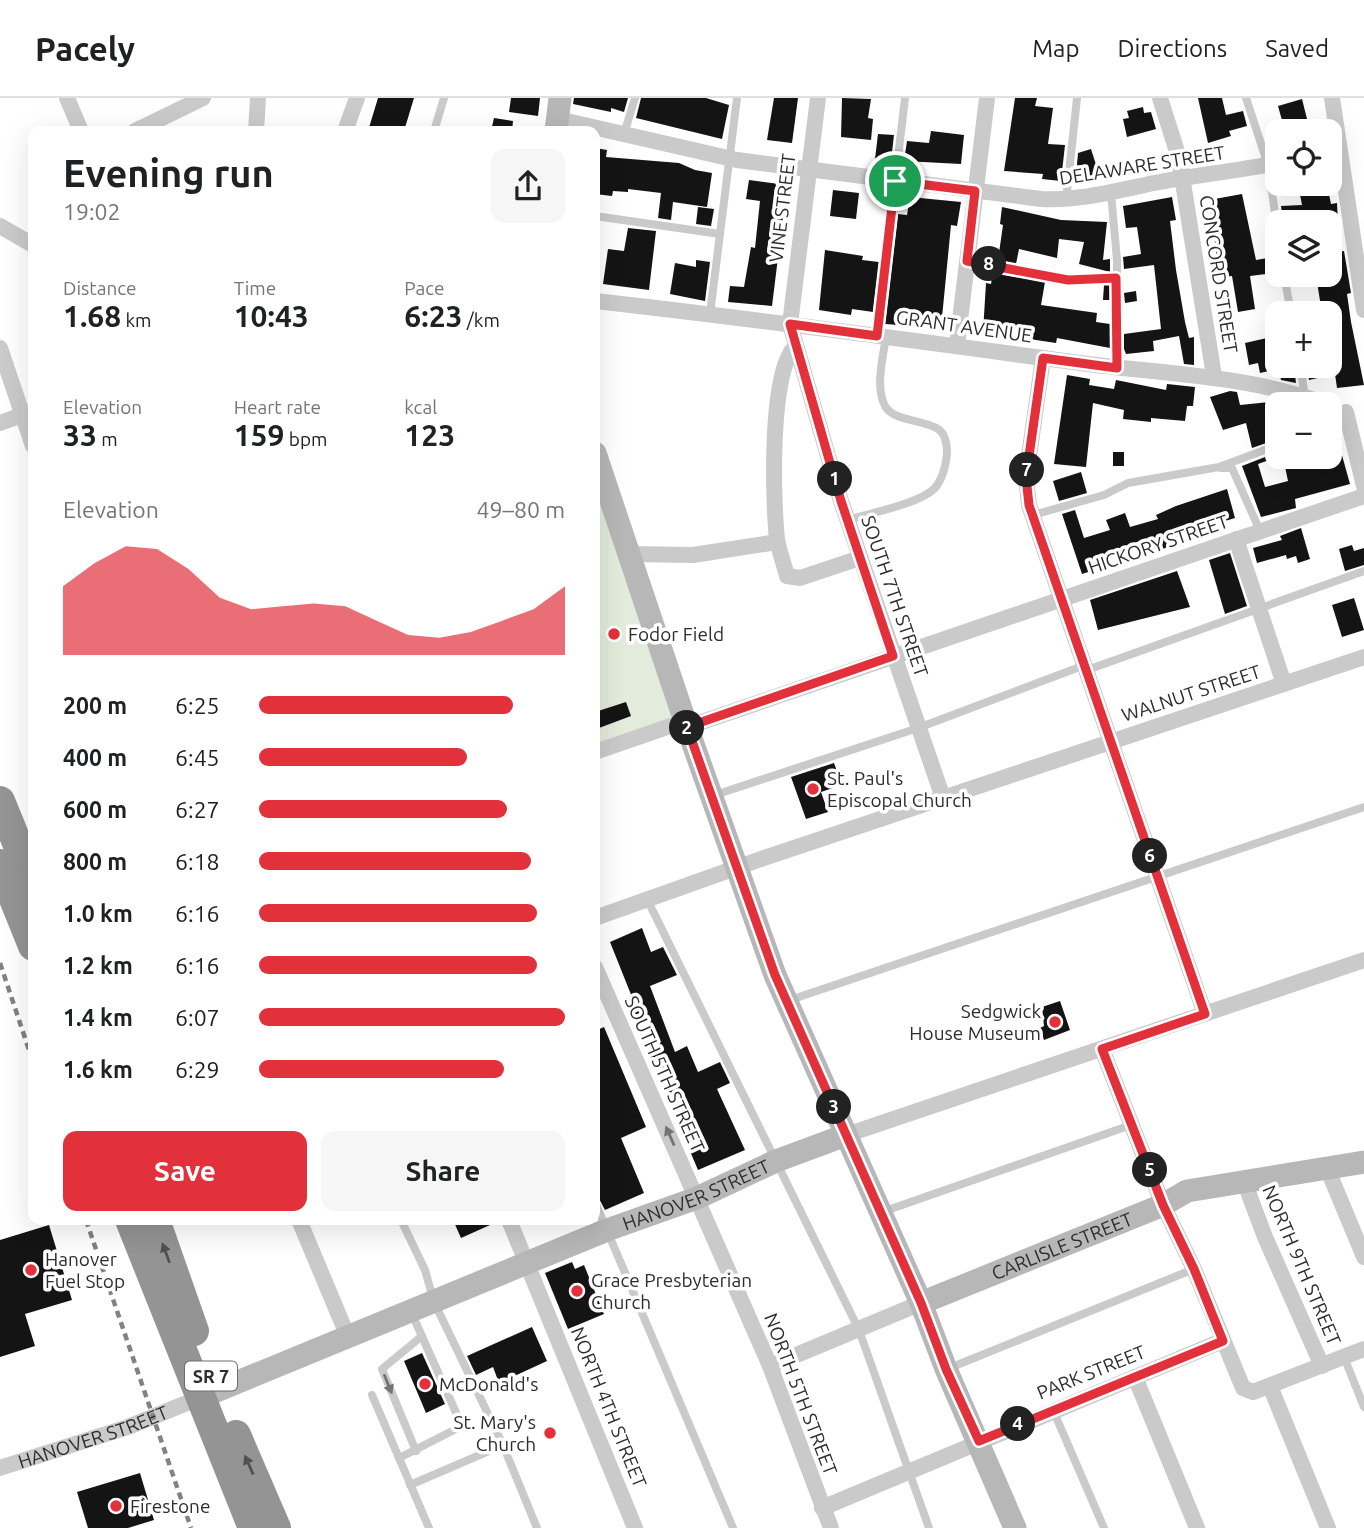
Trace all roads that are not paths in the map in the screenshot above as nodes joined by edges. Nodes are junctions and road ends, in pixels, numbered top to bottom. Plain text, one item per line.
1 (67, 98) edge
2 (203, 98) edge
3 (258, 98) edge
4 (357, 98) edge
5 (444, 98) edge
6 (635, 98) edge
7 (737, 98) edge
8 (818, 98) edge
9 (905, 98) edge
10 (987, 98) edge
11 (1077, 98) edge
12 (1160, 98) edge
13 (1246, 98) edge
14 (1332, 98) edge
15 (558, 116) edge
16 (1334, 119) edge
17 (79, 126) edge
18 (145, 126) edge
19 (256, 126) edge
20 (347, 126) edge
21 (436, 126) edge
22 (595, 126) edge
23 (600, 127) edge
24 (624, 134) junction
25 (1265, 144) edge
26 (730, 159) junction
27 (1265, 165) edge
28 (807, 170) junction
29 (1182, 179) junction
30 (895, 181) junction
31 (1342, 186) edge
32 (975, 191) junction
33 (1111, 193) junction
34 (1066, 200) junction
35 (600, 217) edge
36 (0, 226) edge
37 (720, 234) junction
38 (28, 243) edge
39 (967, 261) junction
40 (1116, 278) junction
41 (600, 302) edge
42 (1364, 310) edge
43 (710, 314) junction
44 (790, 324) junction
45 (881, 336) junction
46 (957, 345) junction
47 (795, 347) junction
48 (0, 348) edge
49 (1043, 358) junction
50 (1117, 368) junction
51 (1214, 376) junction
52 (1287, 392) edge
53 (1343, 410) edge
54 (28, 413) edge
55 (0, 423) edge
56 (1265, 450) edge
57 (1219, 467) junction
58 (600, 468) edge
59 (1364, 486) edge
60 (1364, 496) edge
61 (1033, 515) junction
62 (848, 520) junction
63 (1260, 531) junction
64 (1236, 538) junction
65 (777, 542) junction
66 (628, 554) junction
67 (860, 558) junction
68 (1364, 571) edge
69 (1062, 600) junction
70 (1258, 611) junction
71 (893, 656) junction
72 (1364, 657) edge
73 (1086, 667) junction
74 (1284, 684) junction
75 (686, 724) junction
76 (918, 727) junction
77 (1110, 743) junction
78 (600, 750) edge
79 (711, 797) junction
80 (943, 799) junction
81 (0, 801) edge
82 (1364, 807) edge
83 (0, 864) edge
84 (736, 868) junction
85 (28, 870) edge
86 (1157, 877) junction
87 (647, 899) junction
88 (600, 916) edge
89 (28, 934) edge
90 (1364, 960) edge
91 (600, 978) edge
92 (786, 1001) junction
93 (1205, 1014) junction
94 (1102, 1049) junction
95 (1134, 1124) junction
96 (846, 1135) junction
97 (776, 1161) junction
98 (1364, 1162) edge
99 (1327, 1168) junction
100 (1244, 1181) junction
101 (697, 1198) junction
102 (1163, 1205) junction
103 (880, 1213) junction
104 (600, 1214) edge
105 (132, 1225) edge
106 (157, 1225) edge
107 (301, 1225) edge
108 (403, 1225) edge
109 (511, 1225) edge
110 (607, 1230) junction
111 (1364, 1257) edge
112 (527, 1263) junction
113 (1194, 1269) junction
114 (434, 1302) junction
115 (921, 1303) junction
116 (411, 1311) junction
117 (859, 1330) junction
118 (422, 1336) junction
119 (348, 1337) junction
120 (1223, 1341) junction
121 (1364, 1349) edge
122 (1344, 1357) junction
123 (770, 1366) junction
124 (1322, 1366) junction
125 (946, 1369) junction
126 (1135, 1377) junction
127 (1270, 1386) junction
128 (208, 1395) junction
129 (372, 1395) dead end
130 (1364, 1406) edge
131 (1054, 1410) junction
132 (979, 1441) junction
133 (503, 1445) junction
134 (416, 1451) junction
135 (399, 1458) junction
136 (0, 1468) edge
137 (908, 1472) junction
138 (410, 1485) junction
139 (822, 1508) junction
140 (253, 1528) edge
141 (276, 1528) edge
142 (429, 1528) edge
143 (537, 1528) edge
144 (635, 1528) edge
145 (733, 1528) edge
146 (831, 1528) edge
147 (929, 1528) edge
148 (1015, 1528) edge
149 (1104, 1528) edge
150 (1197, 1528) edge
151 (1328, 1528) edge

1 - 17 street
2 - 18 street
3 - 19 street
4 - 20 street
5 - 21 lane
6 - 24 lane
7 - 26 lane
8 - 28 street, VINE STREET
9 - 30 lane
10 - 32 street
11 - 34 lane
12 - 29 street, CONCORD STREET
13 - 25 lane
14 - 16 street
15 - 22 street, DELAWARE STREET
23 - 24 street, DELAWARE STREET
24 - 26 street, DELAWARE STREET
26 - 28 street, DELAWARE STREET
26 - 37 lane
27 - 29 street, DELAWARE STREET
28 - 30 street, DELAWARE STREET
28 - 44 street, VINE STREET
29 - 33 street, DELAWARE STREET
29 - 51 street, CONCORD STREET
30 - 32 street, DELAWARE STREET
30 - 45 lane
31 - 42 street
32 - 34 street, DELAWARE STREET
32 - 39 street
33 - 34 street, DELAWARE STREET
33 - 40 lane
35 - 37 lane
36 - 38 street
37 - 43 lane
39 - 40 lane
39 - 46 street
40 - 50 lane
41 - 43 street, GRANT AVENUE
43 - 44 street, GRANT AVENUE
44 - 45 street, GRANT AVENUE
44 - 47 street, SOUTH 7TH STREET
45 - 46 street, GRANT AVENUE
45 - 62 lane
46 - 49 street, GRANT AVENUE
47 - 62 street, SOUTH 7TH STREET
47 - 65 street
48 - 54 street
49 - 50 street, GRANT AVENUE
49 - 61 street
50 - 51 street, GRANT AVENUE
51 - 52 street, GRANT AVENUE
53 - 59 street
54 - 55 street
56 - 57 lane
57 - 61 lane
57 - 63 lane
58 - 66 main road
60 - 63 street, HICKORY STREET
61 - 69 street
62 - 67 street, SOUTH 7TH STREET
63 - 64 street, HICKORY STREET
64 - 69 street, HICKORY STREET
64 - 70 street
65 - 66 street
65 - 67 street
66 - 75 main road
67 - 71 street, SOUTH 7TH STREET
68 - 70 lane
69 - 71 street, HICKORY STREET
69 - 73 street
70 - 73 lane
70 - 74 street
71 - 75 street, HICKORY STREET
71 - 76 street, SOUTH 7TH STREET
72 - 74 street, WALNUT STREET
73 - 76 lane
73 - 77 street
74 - 77 street, WALNUT STREET
75 - 78 street, HICKORY STREET
75 - 79 main road
76 - 79 lane
76 - 80 street, SOUTH 7TH STREET
77 - 80 street, WALNUT STREET
77 - 86 street
79 - 84 main road
80 - 84 street, WALNUT STREET
81 - 85 highway
82 - 86 lane
83 - 89 highway
84 - 87 street, WALNUT STREET
84 - 92 main road
86 - 92 lane
86 - 93 street
87 - 88 street, WALNUT STREET
87 - 97 lane
90 - 93 street, HANOVER STREET
101 -> 91 street, SOUTH 5TH STREET
92 - 96 main road
93 - 94 street, HANOVER STREET
94 - 95 street
94 - 96 street, HANOVER STREET
95 - 102 street
95 - 103 lane
96 - 97 main road, HANOVER STREET
96 - 103 main road
97 - 101 main road, HANOVER STREET
97 - 117 lane
98 - 99 main road, CARLISLE STREET
99 - 100 main road, CARLISLE STREET
99 - 111 street
100 - 102 main road, CARLISLE STREET
100 - 124 street, NORTH 9TH STREET
101 - 110 main road, HANOVER STREET
101 - 123 street, NORTH 5TH STREET
102 - 113 street
102 - 115 main road, CARLISLE STREET
103 - 115 main road
104 - 110 lane
105 - 128 highway, SR 7
128 -> 106 highway, SR 7
107 - 119 street
108 - 114 lane
109 - 112 street, NORTH 4TH STREET
110 - 112 main road, HANOVER STREET
110 - 145 lane
112 - 114 main road, HANOVER STREET
112 - 144 street, NORTH 4TH STREET
113 - 120 street
113 - 125 lane
114 - 116 main road, HANOVER STREET
114 - 133 lane
115 - 117 street, CARLISLE STREET
115 - 125 main road
116 - 118 lane
116 - 119 main road, HANOVER STREET
117 - 123 street, CARLISLE STREET
117 - 137 lane
118 -> 134 lane
118 - 134 lane
119 - 128 main road, HANOVER STREET
120 - 126 street, PARK STREET
120 - 127 street
121 - 122 street
122 - 124 street
122 - 130 lane
123 - 139 street, NORTH 5TH STREET
124 - 127 street
125 - 132 main road
126 - 131 street, PARK STREET
126 - 150 street
127 - 151 street
128 - 136 street, HANOVER STREET
128 - 140 highway, SR 7
141 -> 128 highway, SR 7
129 - 135 lane
131 - 132 street, PARK STREET
131 - 149 lane
132 - 137 street, PARK STREET
132 - 148 main road
133 - 138 lane
133 - 143 lane
134 - 135 lane
135 - 138 lane
137 - 139 street, PARK STREET
137 - 147 lane
138 - 142 lane
139 - 146 street, NORTH 5TH STREET

